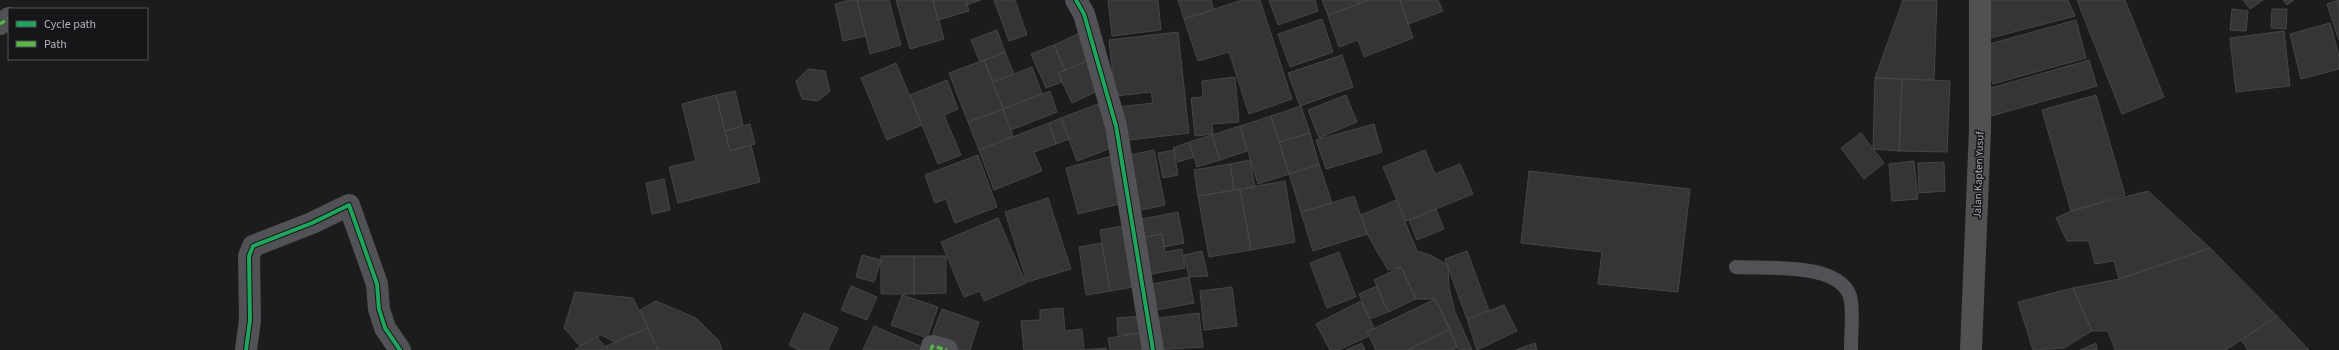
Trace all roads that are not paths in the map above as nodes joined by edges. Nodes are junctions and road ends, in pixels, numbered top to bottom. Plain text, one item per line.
1 (1076, 0) edge
2 (1980, 0) edge
3 (1736, 267) dead end
4 (246, 350) edge
5 (400, 350) edge
6 (931, 350) edge
7 (947, 350) edge
8 (1153, 350) edge
9 (1851, 350) edge
10 (1971, 350) edge

1 - 8 street
2 - 10 main road, Jalan Kapten Yusuf
3 - 9 lane
4 - 5 street
6 - 7 street

